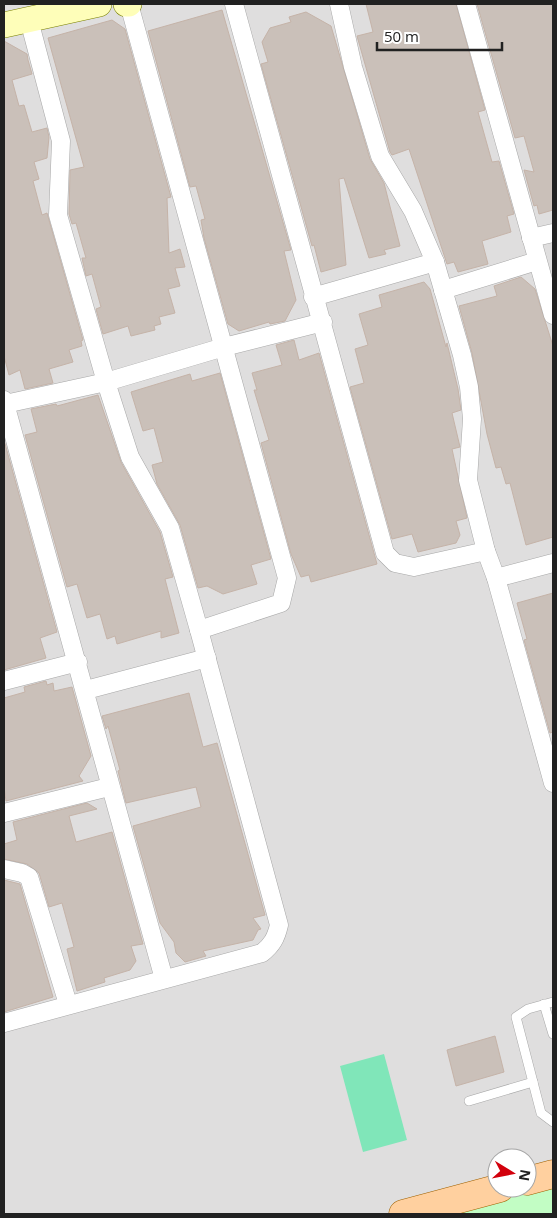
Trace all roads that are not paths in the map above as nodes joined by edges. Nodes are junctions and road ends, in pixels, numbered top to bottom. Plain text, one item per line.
1 (99, 4) edge
2 (128, 4) edge
3 (234, 4) edge
4 (339, 4) edge
5 (466, 4) edge
6 (29, 20) junction
7 (4, 25) edge
8 (553, 232) edge
9 (531, 238) junction
10 (537, 261) junction
11 (435, 262) junction
12 (443, 290) junction
13 (313, 297) junction
14 (553, 315) edge
15 (323, 322) junction
16 (224, 346) junction
17 (106, 382) junction
18 (4, 402) edge
19 (486, 550) junction
20 (553, 563) edge
21 (496, 578) junction
22 (198, 630) junction
23 (207, 658) junction
24 (78, 662) junction
25 (4, 681) edge
26 (86, 690) junction
27 (553, 783) edge
28 (109, 787) junction
29 (4, 813) edge
30 (4, 869) edge
31 (164, 979) junction
32 (549, 1003) edge
33 (68, 1004) junction
34 (4, 1023) edge
35 (553, 1034) edge
36 (533, 1082) junction
37 (469, 1101) dead end
38 (553, 1122) edge
39 (553, 1174) edge
40 (537, 1178) edge
41 (487, 1191) edge
42 (403, 1214) edge

1 - 6 street
2 - 16 street
3 - 13 street
4 - 11 street
5 - 9 street
6 - 7 street
6 - 17 street
8 - 9 street
9 - 10 street
10 - 12 street
10 - 14 street
11 - 12 street
11 - 13 street
12 - 19 street
13 - 15 street
15 - 16 street
15 - 19 street
16 - 17 street
16 - 22 street
17 - 18 street
17 - 22 street
18 - 24 street
19 - 21 street
20 - 21 street
21 - 27 street
22 - 23 street
23 - 26 street
23 - 31 street
24 - 25 street
24 - 26 street
26 - 28 street
28 - 29 street
28 - 31 street
30 - 33 street
31 - 33 street
32 - 35 lane
32 - 36 lane
33 - 34 street
36 - 37 lane
36 - 38 lane
39 - 40 main road
41 - 42 main road

